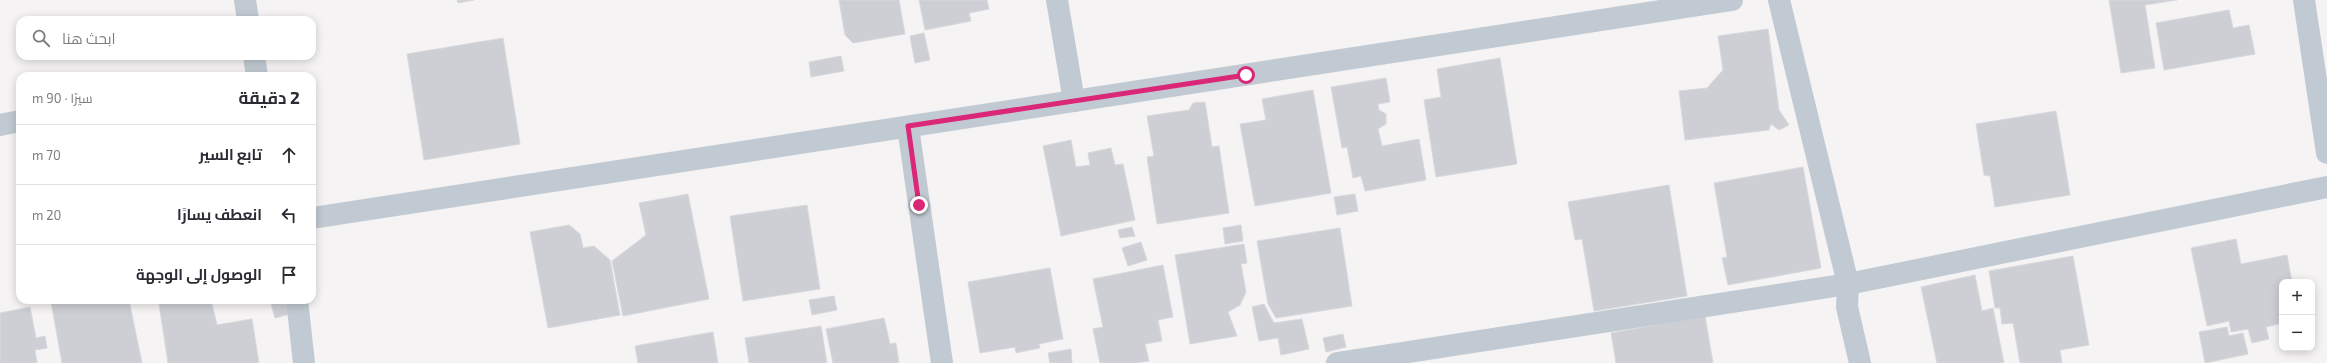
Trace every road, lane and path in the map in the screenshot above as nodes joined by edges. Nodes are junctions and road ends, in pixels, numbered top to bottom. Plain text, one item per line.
1 (245, 0) edge
2 (1057, 0) edge
3 (1732, 0) edge
4 (1779, 0) edge
5 (2304, 0) edge
6 (247, 16) edge
7 (255, 60) edge
8 (256, 72) edge
9 (1074, 101) junction
10 (16, 122) edge
11 (0, 125) edge
12 (908, 126) junction
13 (2327, 152) edge
14 (2327, 187) edge
15 (316, 217) edge
16 (1848, 284) junction
17 (297, 304) edge
18 (304, 363) edge
19 (942, 363) edge
20 (1337, 363) edge
21 (1860, 363) edge

1 - 6 street
2 - 9 street
3 - 9 street
4 - 16 street
5 - 13 street
7 - 8 street
9 - 12 street
10 - 11 street
12 - 15 street
12 - 19 street
14 - 16 street
16 - 20 street
16 - 21 street
17 - 18 street

